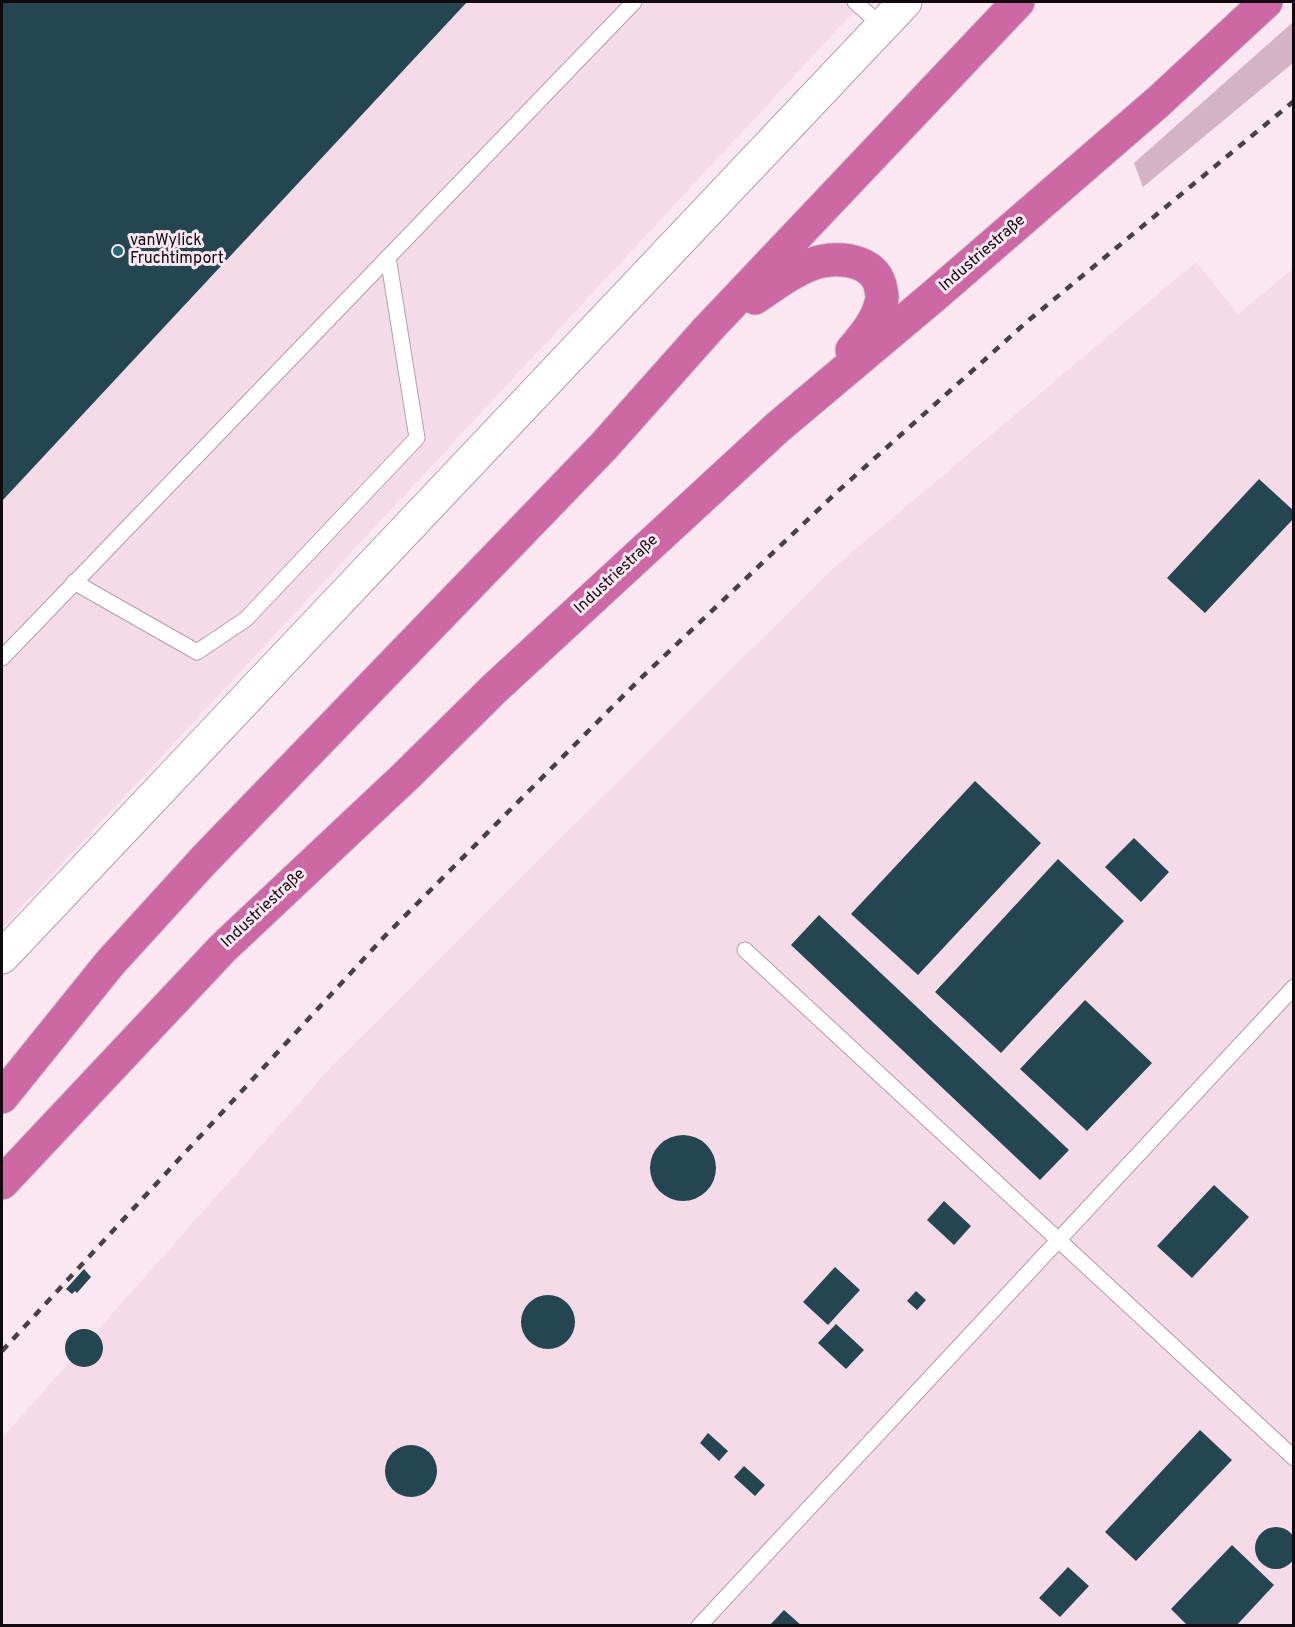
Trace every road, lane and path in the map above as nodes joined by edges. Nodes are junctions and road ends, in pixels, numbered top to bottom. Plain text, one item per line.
1 (634, 2) edge
2 (855, 2) edge
3 (904, 2) edge
4 (1018, 2) edge
5 (1266, 2) edge
6 (882, 26) junction
7 (388, 257) junction
8 (708, 329) junction
9 (778, 427) junction
10 (74, 582) junction
11 (2, 657) edge
12 (745, 950) dead end
13 (2, 957) edge
14 (1293, 987) edge
15 (2, 1098) edge
16 (2, 1183) edge
17 (1058, 1240) junction
18 (1293, 1458) edge
19 (699, 1626) edge

1 - 7 lane
2 - 6 lane
3 - 6 street
4 - 8 highway
5 - 9 highway, Industriestraße
6 - 13 street
7 - 10 lane
7 - 10 lane
8 - 9 highway
8 - 15 highway
9 - 16 highway, Industriestraße
10 - 11 lane
12 - 17 lane
14 - 17 lane
17 - 18 lane
17 - 19 lane

